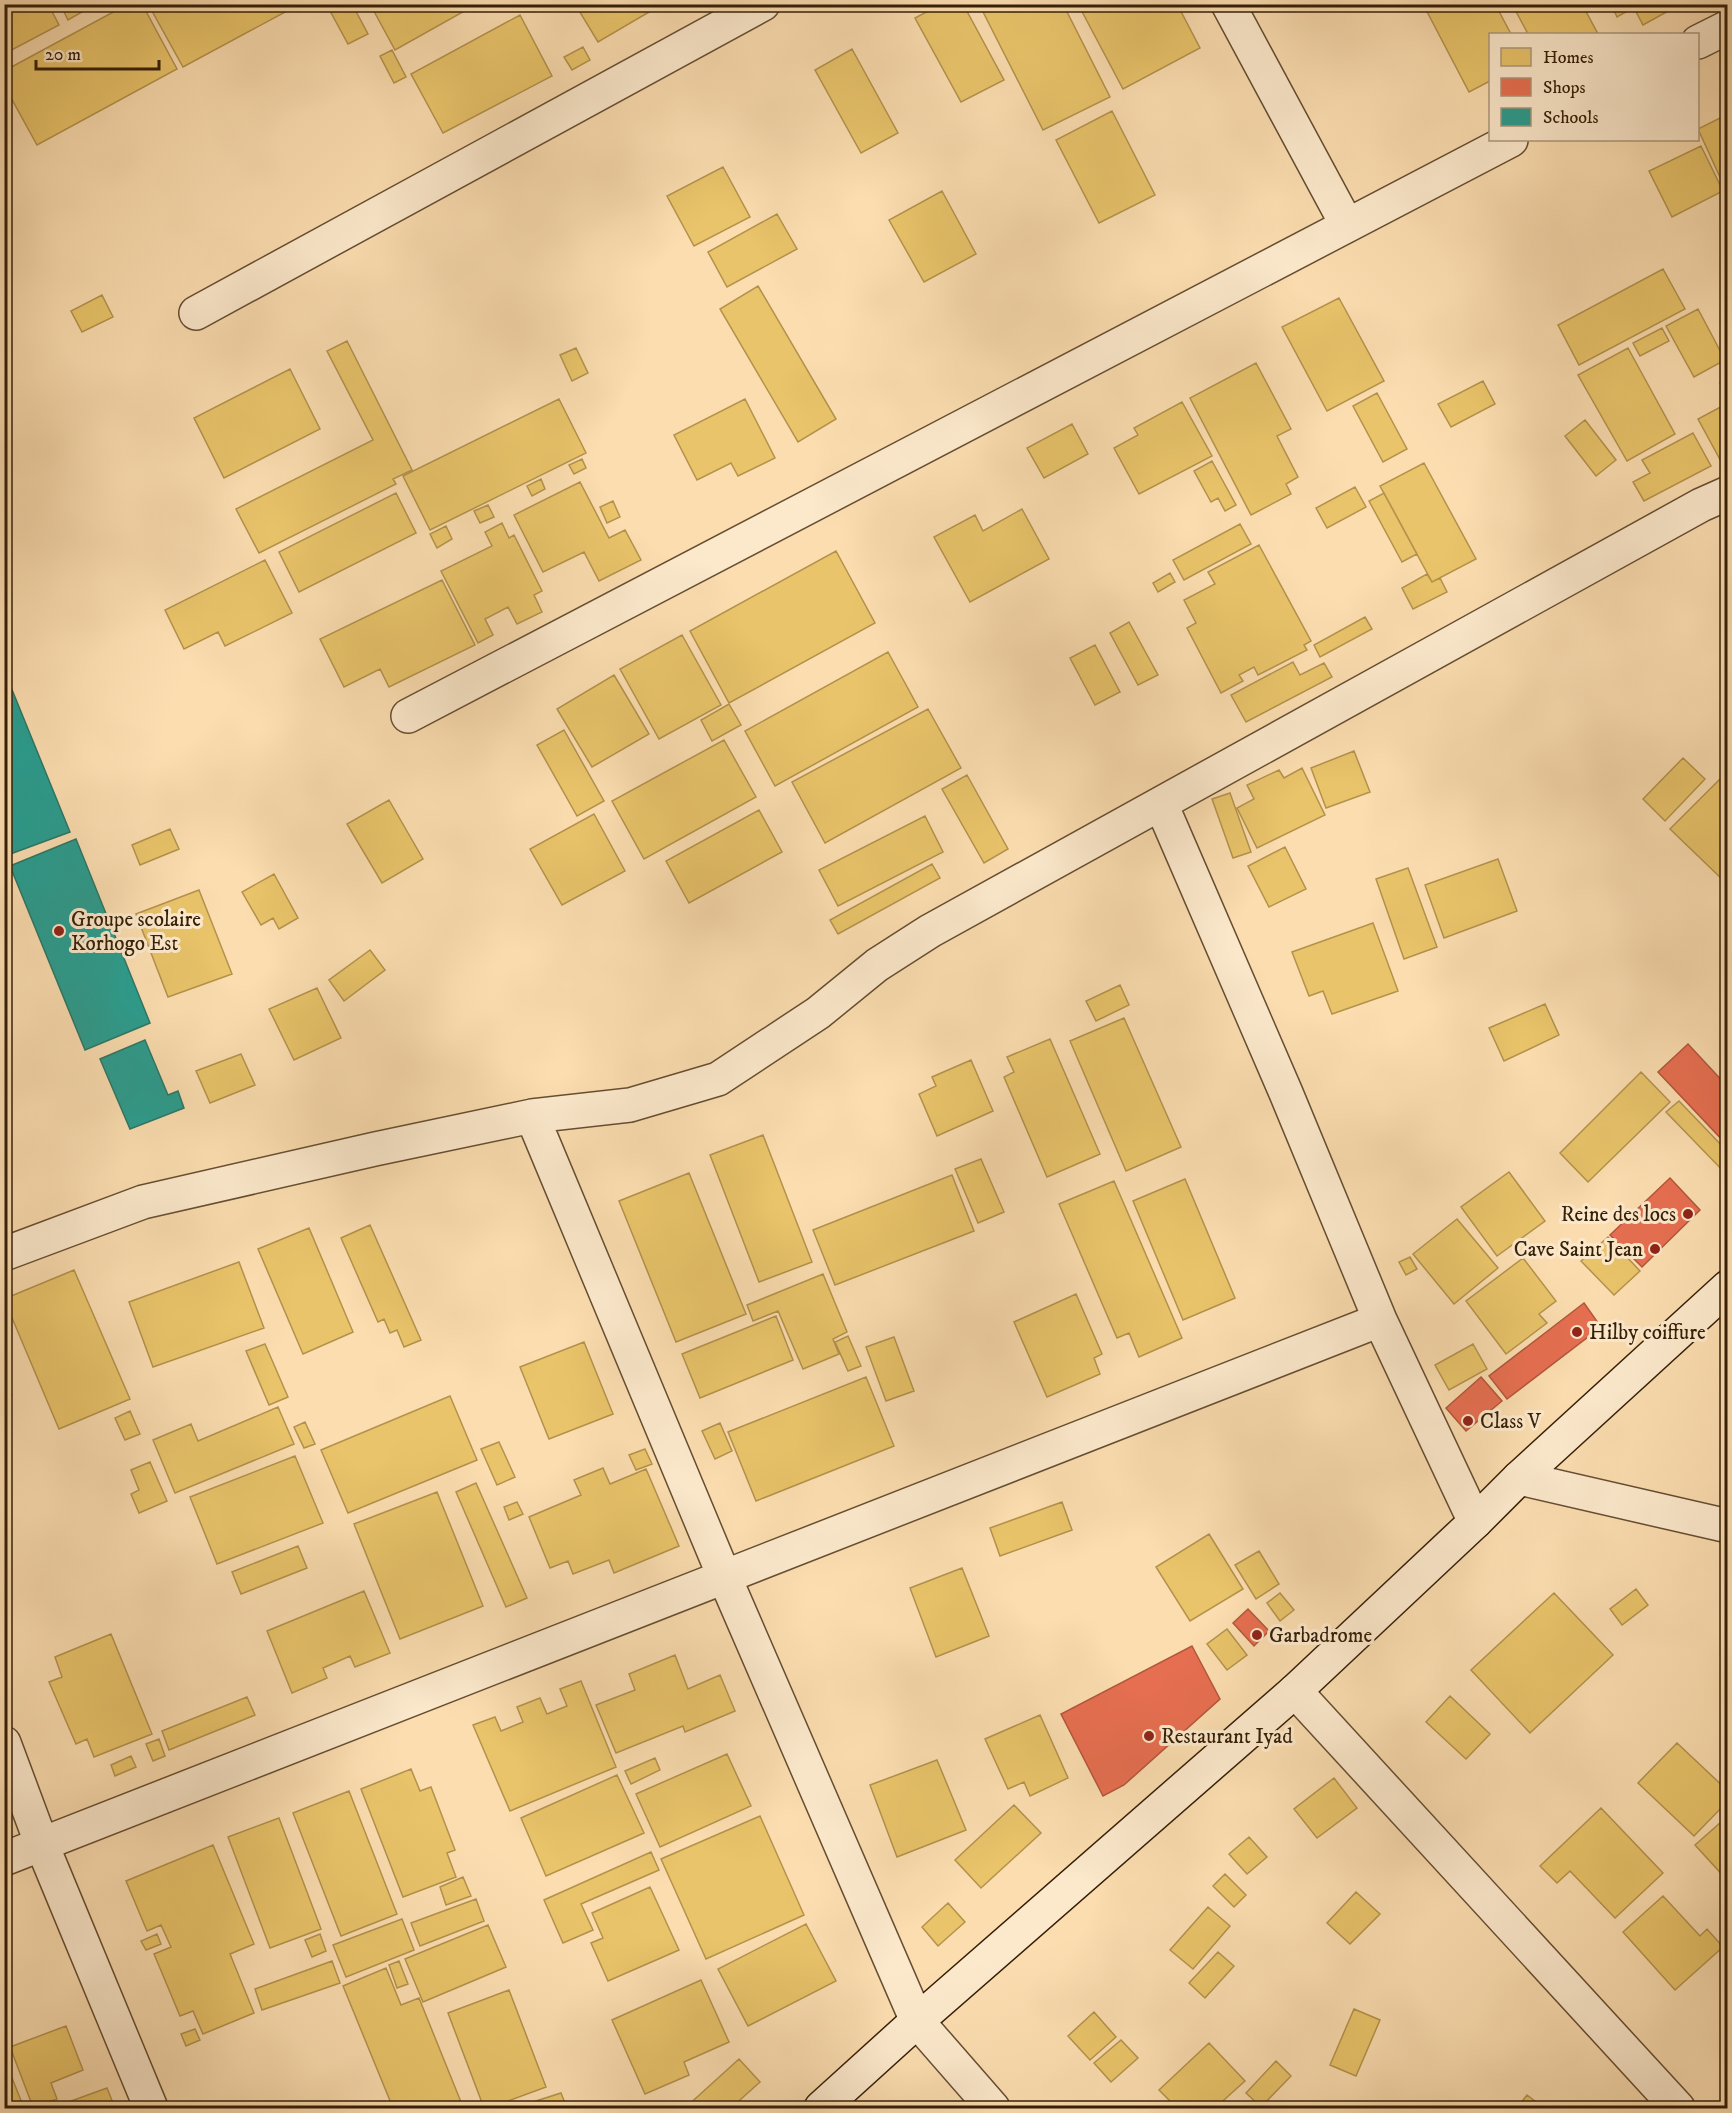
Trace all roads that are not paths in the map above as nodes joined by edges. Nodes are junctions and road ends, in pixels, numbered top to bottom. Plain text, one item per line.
1 (764, 4) edge
2 (1228, 4) edge
3 (1728, 27) edge
4 (1699, 42) edge
5 (1509, 141) edge
6 (1347, 225) junction
7 (196, 313) dead end
8 (1728, 493) edge
9 (408, 716) dead end
10 (1161, 804) junction
11 (532, 1116) junction
12 (4, 1254) edge
13 (1728, 1287) edge
14 (1380, 1320) junction
15 (1519, 1478) junction
16 (1475, 1522) junction
17 (1728, 1526) edge
18 (724, 1576) junction
19 (1295, 1691) junction
20 (4, 1743) edge
21 (42, 1845) junction
22 (4, 1859) edge
23 (917, 2021) junction
24 (151, 2109) edge
25 (821, 2109) edge
26 (993, 2109) edge
27 (1678, 2109) edge

1 - 7 street
2 - 6 street
3 - 4 street
5 - 6 street
6 - 9 street
8 - 10 street
10 - 11 street
10 - 14 street
11 - 12 street
11 - 18 street
13 - 15 street
14 - 16 street
14 - 18 street
15 - 16 street
15 - 17 street
16 - 19 street
18 - 21 street
18 - 23 street
19 - 23 street
19 - 27 street
20 - 21 street
21 - 22 street
21 - 24 street
23 - 25 street
23 - 26 street

